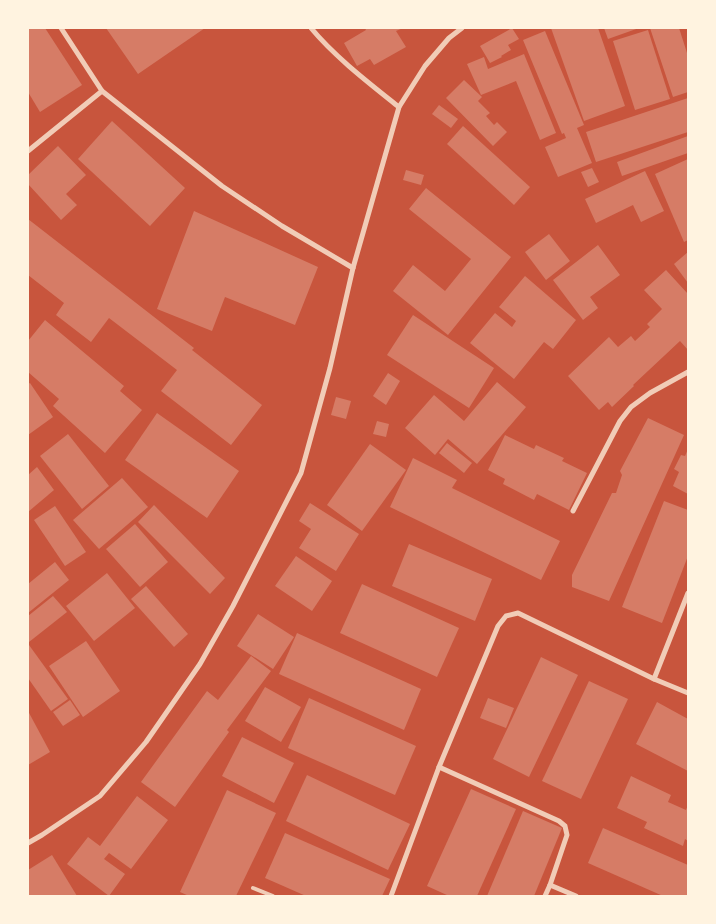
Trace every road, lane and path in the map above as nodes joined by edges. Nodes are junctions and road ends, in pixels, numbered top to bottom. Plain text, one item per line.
1 (61, 28) edge
2 (311, 28) edge
3 (462, 28) edge
4 (102, 91) junction
5 (399, 107) junction
6 (28, 151) edge
7 (353, 268) junction
8 (688, 372) edge
9 (573, 511) dead end
10 (688, 592) edge
11 (654, 679) junction
12 (688, 693) edge
13 (439, 768) junction
14 (28, 843) edge
15 (550, 885) junction
16 (253, 888) dead end
17 (273, 896) edge
18 (391, 896) edge
19 (545, 896) edge
20 (576, 896) edge

1 - 4 street
2 - 5 street
3 - 5 street
4 - 6 street
4 - 7 street
5 - 7 street
7 - 14 street
8 - 9 street
10 - 11 street
11 - 12 street
11 - 13 street
13 - 15 street
13 - 18 street
15 - 19 street
15 - 20 street
16 - 17 lane

